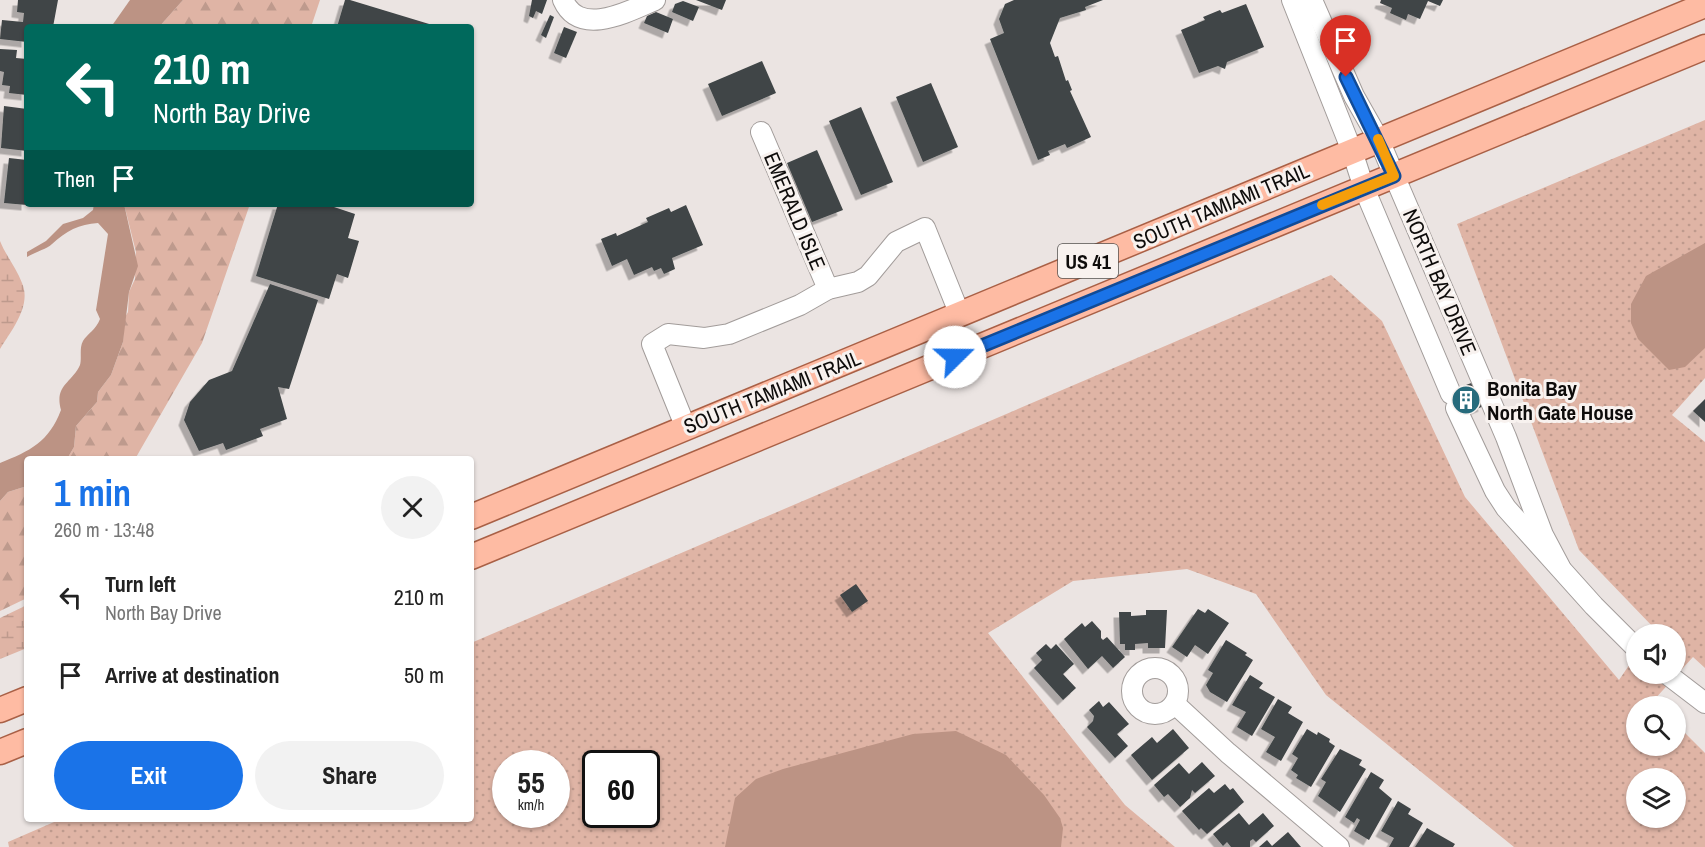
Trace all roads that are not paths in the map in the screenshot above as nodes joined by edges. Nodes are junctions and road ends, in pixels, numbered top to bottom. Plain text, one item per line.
1 (563, 0) edge
2 (655, 0) edge
3 (1292, 0) edge
4 (1312, 0) edge
5 (1705, 5) edge
6 (1705, 47) edge
7 (761, 132) dead end
8 (1379, 140) junction
9 (1352, 151) junction
10 (1394, 176) junction
11 (1364, 188) junction
12 (828, 289) junction
13 (960, 315) junction
14 (686, 428) junction
15 (474, 516) edge
16 (474, 556) edge
17 (1560, 567) junction
18 (1626, 638) edge
19 (1680, 684) edge
20 (24, 700) edge
21 (1705, 703) edge
22 (1175, 704) dead end
23 (0, 710) edge
24 (24, 742) edge
25 (0, 752) edge
26 (1339, 847) edge

1 - 2 street
3 - 9 street, NORTH BAY DRIVE
4 - 8 street, NORTH BAY DRIVE
5 - 8 main road, SOUTH TAMIAMI TRAIL / US 41
6 - 10 main road, SOUTH TAMIAMI TRAIL / US 41
7 - 12 street, EMERALD ISLE
8 - 9 main road, SOUTH TAMIAMI TRAIL / US 41
8 - 10 street, NORTH BAY DRIVE
9 - 11 street, NORTH BAY DRIVE
9 - 13 main road, SOUTH TAMIAMI TRAIL / US 41
10 - 11 main road, SOUTH TAMIAMI TRAIL / US 41
10 - 17 street, NORTH BAY DRIVE
11 - 16 main road, SOUTH TAMIAMI TRAIL / US 41
11 - 17 street, NORTH BAY DRIVE
12 - 13 street, EMERALD ISLE
12 - 14 street, EMERALD ISLE
13 - 14 main road, SOUTH TAMIAMI TRAIL / US 41
14 - 15 main road, SOUTH TAMIAMI TRAIL / US 41
17 - 18 street, NORTH BAY DRIVE
19 - 21 street
20 - 23 main road
22 - 26 street
24 - 25 main road

